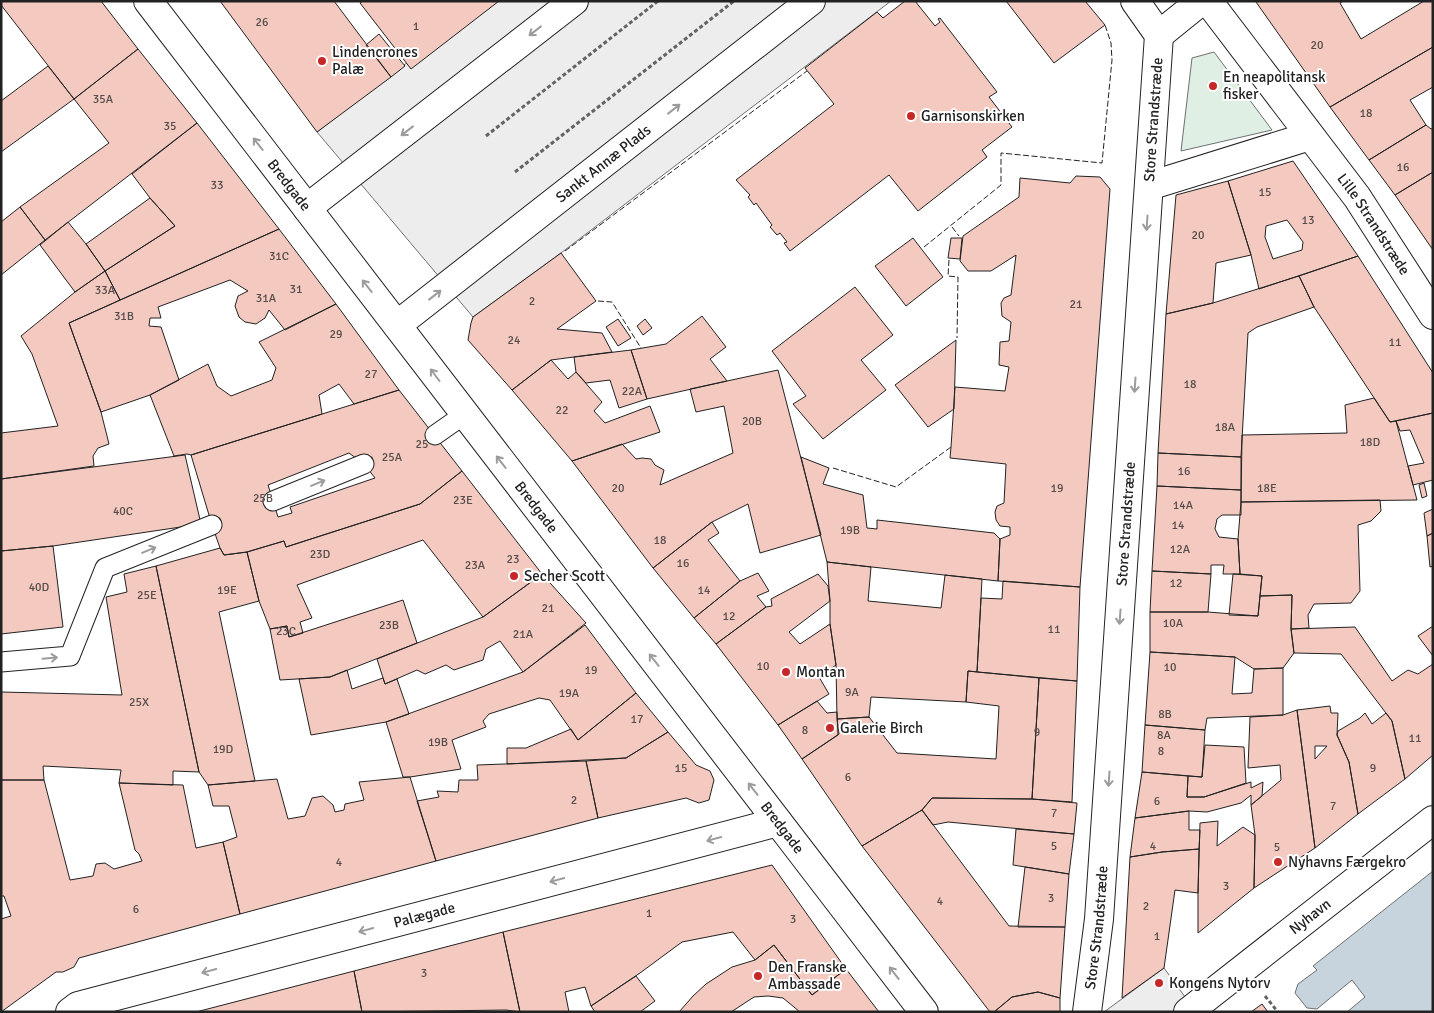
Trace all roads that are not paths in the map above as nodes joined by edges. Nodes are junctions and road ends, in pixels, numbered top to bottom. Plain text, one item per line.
1 (148, 1) edge
2 (574, 1) edge
3 (811, 1) edge
4 (1135, 1) edge
5 (1201, 1) edge
6 (1208, 1) edge
7 (1159, 34) junction
8 (1310, 136) junction
9 (1149, 186) junction
10 (307, 208) junction
11 (1433, 315) edge
12 (397, 325) junction
13 (464, 414) junction
14 (435, 436) dead end
15 (364, 464) dead end
16 (273, 501) dead end
17 (212, 525) dead end
18 (1, 662) edge
19 (1433, 820) edge
20 (778, 822) junction
21 (70, 1012) edge
22 (924, 1012) edge
23 (1088, 1012) edge
24 (1188, 1012) edge

10 -> 1 street, Bredgade
2 -> 10 street
12 -> 3 street, Sankt Annæ Plads
4 - 7 street, Store Strandstræde
5 - 7 street, Store Strandstræde
6 - 8 street, Lille Strandstræde
7 - 9 street, Store Strandstræde
8 - 9 street
8 - 11 street, Lille Strandstræde
9 -> 23 street, Store Strandstræde
12 -> 10 street, Bredgade
13 -> 12 street, Bredgade
13 - 14 lane
20 -> 13 street, Bredgade
16 -> 15 lane
18 -> 17 lane
19 - 24 street, Nyhavn
20 -> 21 street, Palægade
22 -> 20 street, Bredgade

